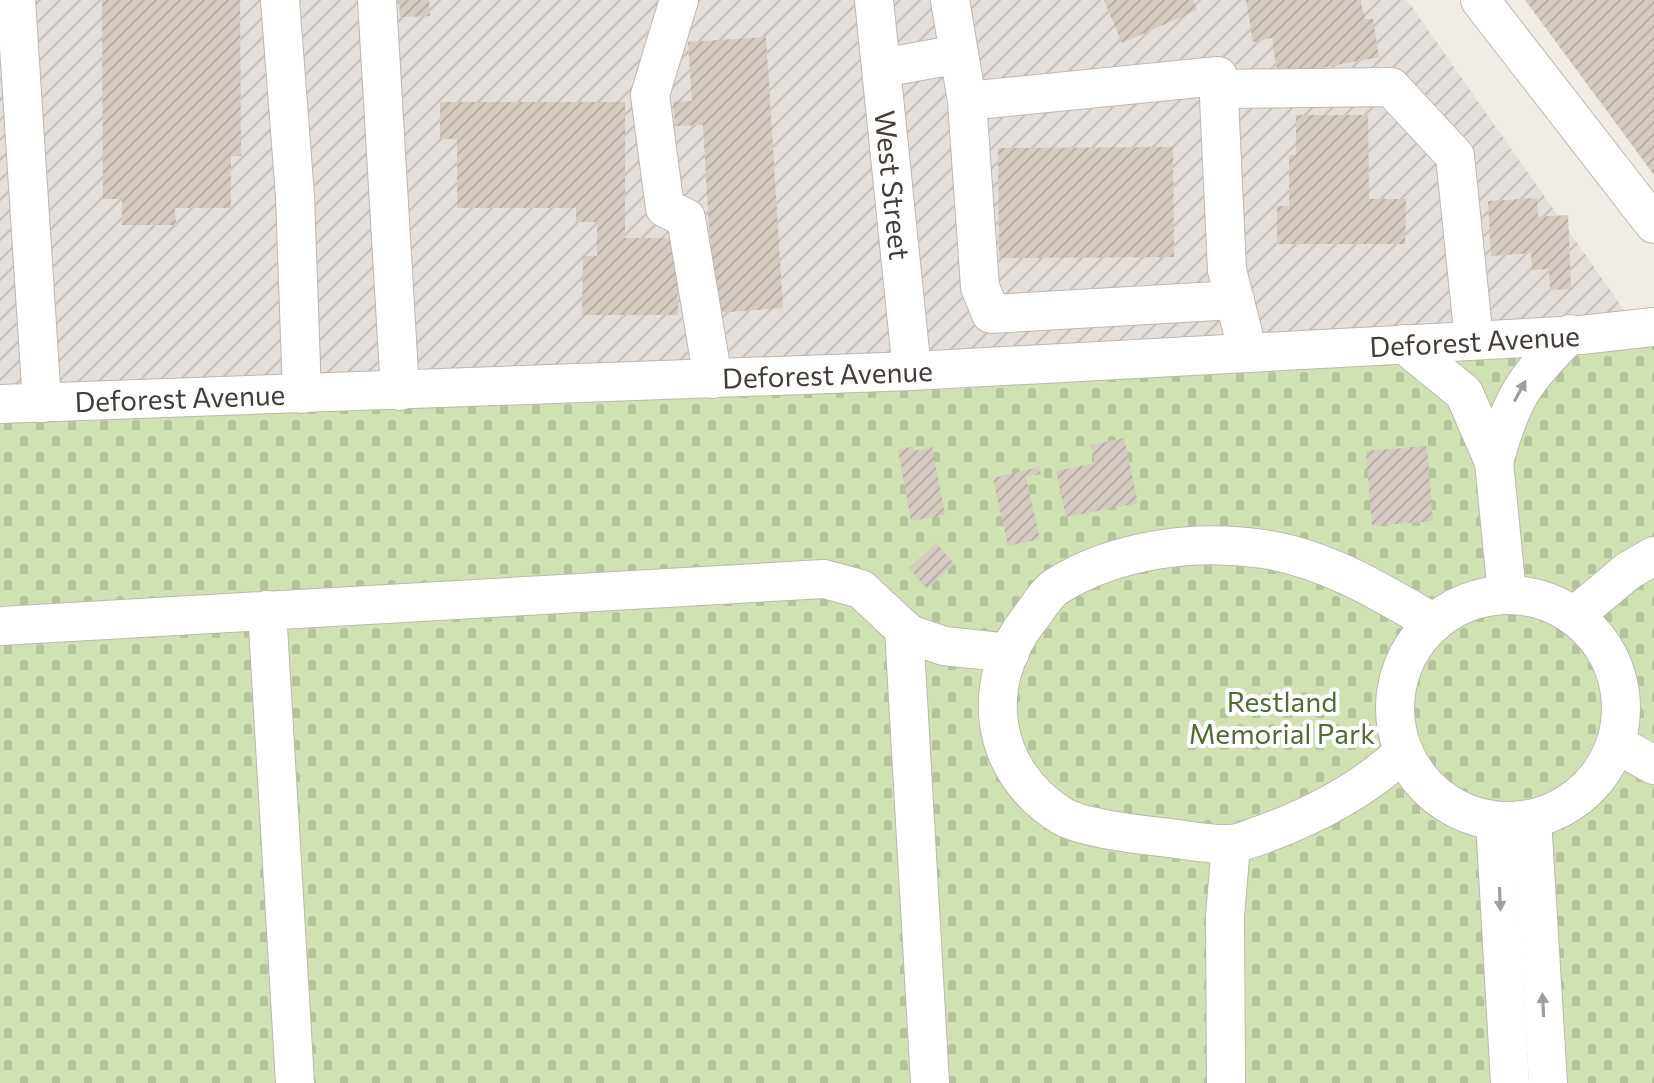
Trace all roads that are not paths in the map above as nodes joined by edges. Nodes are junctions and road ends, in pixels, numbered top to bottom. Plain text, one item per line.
1 (16, 0) edge
2 (280, 0) edge
3 (377, 0) edge
4 (679, 0) edge
5 (874, 0) edge
6 (950, 0) edge
7 (1480, 0) edge
8 (959, 54) junction
9 (882, 68) junction
10 (1218, 89) junction
11 (967, 101) junction
12 (1654, 224) edge
13 (1235, 300) junction
14 (1654, 327) edge
15 (1570, 334) junction
16 (1474, 340) junction
17 (1404, 344) junction
18 (1248, 353) junction
19 (912, 371) junction
20 (713, 379) junction
21 (400, 391) junction
22 (302, 394) junction
23 (42, 403) junction
24 (0, 404) edge
25 (1494, 462) junction
26 (1654, 556) edge
27 (1507, 594) junction
28 (267, 610) junction
29 (1574, 616) junction
30 (1434, 623) junction
31 (0, 626) edge
32 (904, 629) junction
33 (1010, 653) junction
34 (1616, 744) junction
35 (1404, 752) junction
36 (1654, 765) edge
37 (1513, 820) junction
38 (1231, 845) junction
39 (295, 1083) edge
40 (930, 1083) edge
41 (1226, 1083) edge
42 (1510, 1083) edge
43 (1548, 1083) edge

1 - 23 street
2 - 22 street
3 - 21 street
4 - 20 street
5 - 9 street, West Street
6 - 8 street
7 - 12 street
8 - 9 street
8 - 11 street
9 - 19 street, West Street
10 - 11 street
10 - 13 street
10 - 16 street
11 - 13 street
13 - 18 street
14 - 15 street, Deforest Avenue
15 - 16 street, Deforest Avenue
25 -> 15 street
16 - 17 street, Deforest Avenue
17 - 18 street, Deforest Avenue
17 - 25 street
18 - 19 street, Deforest Avenue
19 - 20 street, Deforest Avenue
20 - 21 street, Deforest Avenue
21 - 22 street, Deforest Avenue
22 - 23 street, Deforest Avenue
23 - 24 street, Deforest Avenue
25 - 27 street
26 - 29 street
27 - 29 street
27 - 30 street
28 - 31 street
28 - 32 street
28 - 39 street
29 - 34 street
30 - 33 street
30 - 35 street
32 - 33 street
32 - 40 street
33 - 38 street
34 - 36 street
34 - 37 street
35 - 37 street
35 - 38 street
37 -> 42 street
43 -> 37 street
38 - 41 street

